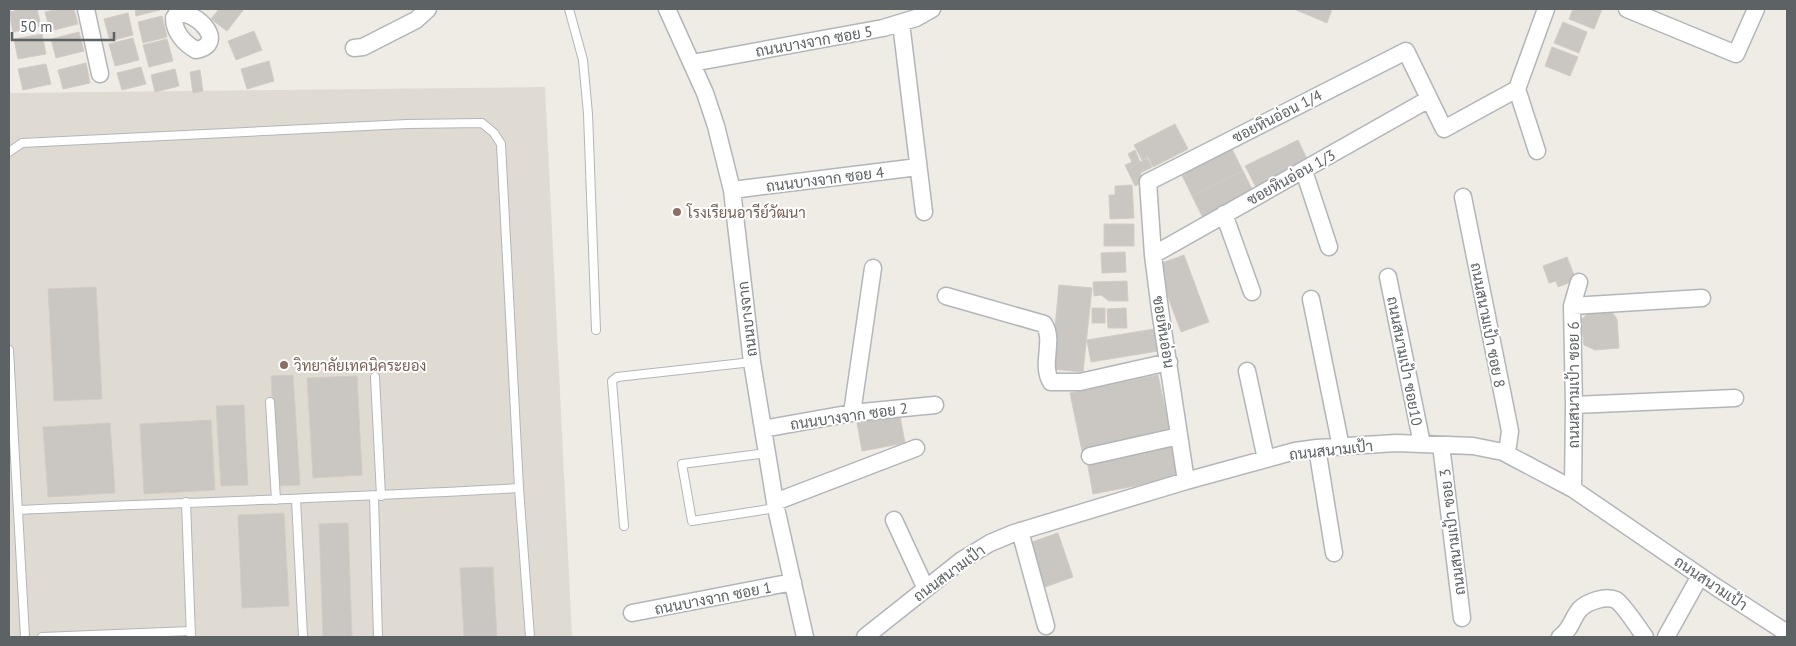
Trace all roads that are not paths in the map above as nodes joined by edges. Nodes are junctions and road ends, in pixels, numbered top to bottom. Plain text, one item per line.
1 (86, 9) edge
2 (428, 9) edge
3 (569, 9) edge
4 (667, 9) edge
5 (932, 9) edge
6 (1546, 9) edge
7 (1627, 9) edge
8 (1756, 9) edge
9 (901, 23) junction
10 (354, 48) dead end
11 (692, 63) junction
12 (100, 74) dead end
13 (1517, 89) junction
14 (1429, 99) junction
15 (1537, 151) dead end
16 (9, 152) edge
17 (918, 167) junction
18 (1304, 171) junction
19 (1148, 182) joint
20 (732, 190) junction
21 (1463, 197) dead end
22 (924, 212) dead end
23 (1224, 214) junction
24 (1329, 247) dead end
25 (1153, 254) junction
26 (873, 268) dead end
27 (1388, 277) dead end
28 (1579, 282) dead end
29 (1252, 292) dead end
30 (946, 296) dead end
31 (1702, 298) dead end
32 (1311, 299) dead end
33 (1572, 306) junction
34 (596, 330) dead end
35 (9, 350) edge
36 (752, 362) junction
37 (1169, 362) junction
38 (1248, 371) dead end
39 (375, 377) dead end
40 (1735, 398) dead end
41 (270, 402) dead end
42 (935, 405) dead end
43 (1574, 405) junction
44 (852, 413) junction
45 (763, 429) junction
46 (1179, 436) junction
47 (1422, 444) junction
48 (1441, 445) junction
49 (1341, 447) junction
50 (916, 448) dead end
51 (1317, 448) junction
52 (767, 452) junction
53 (1504, 452) junction
54 (1090, 456) dead end
55 (1266, 459) junction
56 (1186, 481) junction
57 (519, 488) junction
58 (1573, 489) junction
59 (378, 496) junction
60 (296, 499) junction
61 (276, 500) junction
62 (186, 502) junction
63 (776, 505) junction
64 (18, 510) junction
65 (894, 520) dead end
66 (624, 526) dead end
67 (1020, 531) junction
68 (1334, 553) dead end
69 (1700, 576) junction
70 (793, 582) junction
71 (926, 589) junction
72 (632, 614) dead end
73 (1462, 618) dead end
74 (1046, 626) dead end
75 (1786, 629) edge
76 (191, 634) edge
77 (25, 637) edge
78 (42, 637) edge
79 (303, 637) edge
80 (378, 637) edge
81 (530, 637) edge
82 (805, 637) edge
83 (865, 637) edge
84 (1560, 637) edge
85 (1645, 637) edge
86 (1666, 637) edge

1 - 12 street
2 - 10 street
3 - 34 lane
4 - 11 street, ถนนบางจาก
5 - 9 street, ถนนบางจาก ซอย 5
6 - 13 street
7 - 8 street
9 - 11 street, ถนนบางจาก ซอย 5
9 - 17 street
11 - 20 street, ถนนบางจาก
13 - 14 street
13 - 15 street
14 - 18 street, ซอยหินอ่อน 1/3
14 - 19 street, ซอยหินอ่อน 1/4
16 - 57 lane
17 - 20 street, ถนนบางจาก ซอย 4
17 - 22 street
18 - 23 street, ซอยหินอ่อน 1/3
18 - 24 street
19 - 25 street, ซอยหินอ่อน
20 - 36 street, ถนนบางจาก
21 - 53 street, ถนนสนามเป้า ซอย 8
23 - 25 street, ซอยหินอ่อน 1/3
23 - 29 street
25 - 37 street, ซอยหินอ่อน
26 - 44 street
27 - 47 street, ถนนสนามเป้า ซอย10
28 - 33 street, ถนนสนามเป้า ซอย 6
30 - 37 street
31 - 33 street
32 - 49 street
33 - 43 street, ถนนสนามเป้า ซอย 6
35 - 64 lane
36 - 45 street, ถนนบางจาก
36 - 66 lane
37 - 46 street, ซอยหินอ่อน
38 - 55 street
39 - 59 lane
40 - 43 street
41 - 61 lane
42 - 44 street, ถนนบางจาก ซอย 2
43 - 58 street, ถนนสนามเป้า ซอย 6
44 - 45 street, ถนนบางจาก ซอย 2
45 - 52 street, ถนนบางจาก
46 - 54 street
46 - 56 street, ซอยหินอ่อน
47 - 48 street, ถนนสนามเป้า
47 - 49 street, ถนนสนามเป้า
48 - 53 street, ถนนสนามเป้า
48 - 73 street, ถนนสนามเป้า ซอย 3
49 - 51 street, ถนนสนามเป้า
50 - 63 street
51 - 55 street, ถนนสนามเป้า
51 - 68 street
52 - 63 street, ถนนบางจาก
52 - 63 lane
53 - 58 street, ถนนสนามเป้า
55 - 56 street, ถนนสนามเป้า
56 - 67 street, ถนนสนามเป้า
57 - 59 lane
57 - 81 lane
58 - 69 street, ถนนสนามเป้า
59 - 60 lane
59 - 80 lane
60 - 61 lane
60 - 79 lane
61 - 62 lane
62 - 64 lane
62 - 76 lane
63 - 70 street, ถนนบางจาก
64 - 77 lane
65 - 71 street
67 - 71 street, ถนนสนามเป้า
67 - 74 street
69 - 75 street, ถนนสนามเป้า
69 - 86 street
70 - 72 street, ถนนบางจาก ซอย 1
70 - 82 street, ถนนบางจาก
71 - 83 street, ถนนสนามเป้า
76 - 78 lane
84 - 85 street

